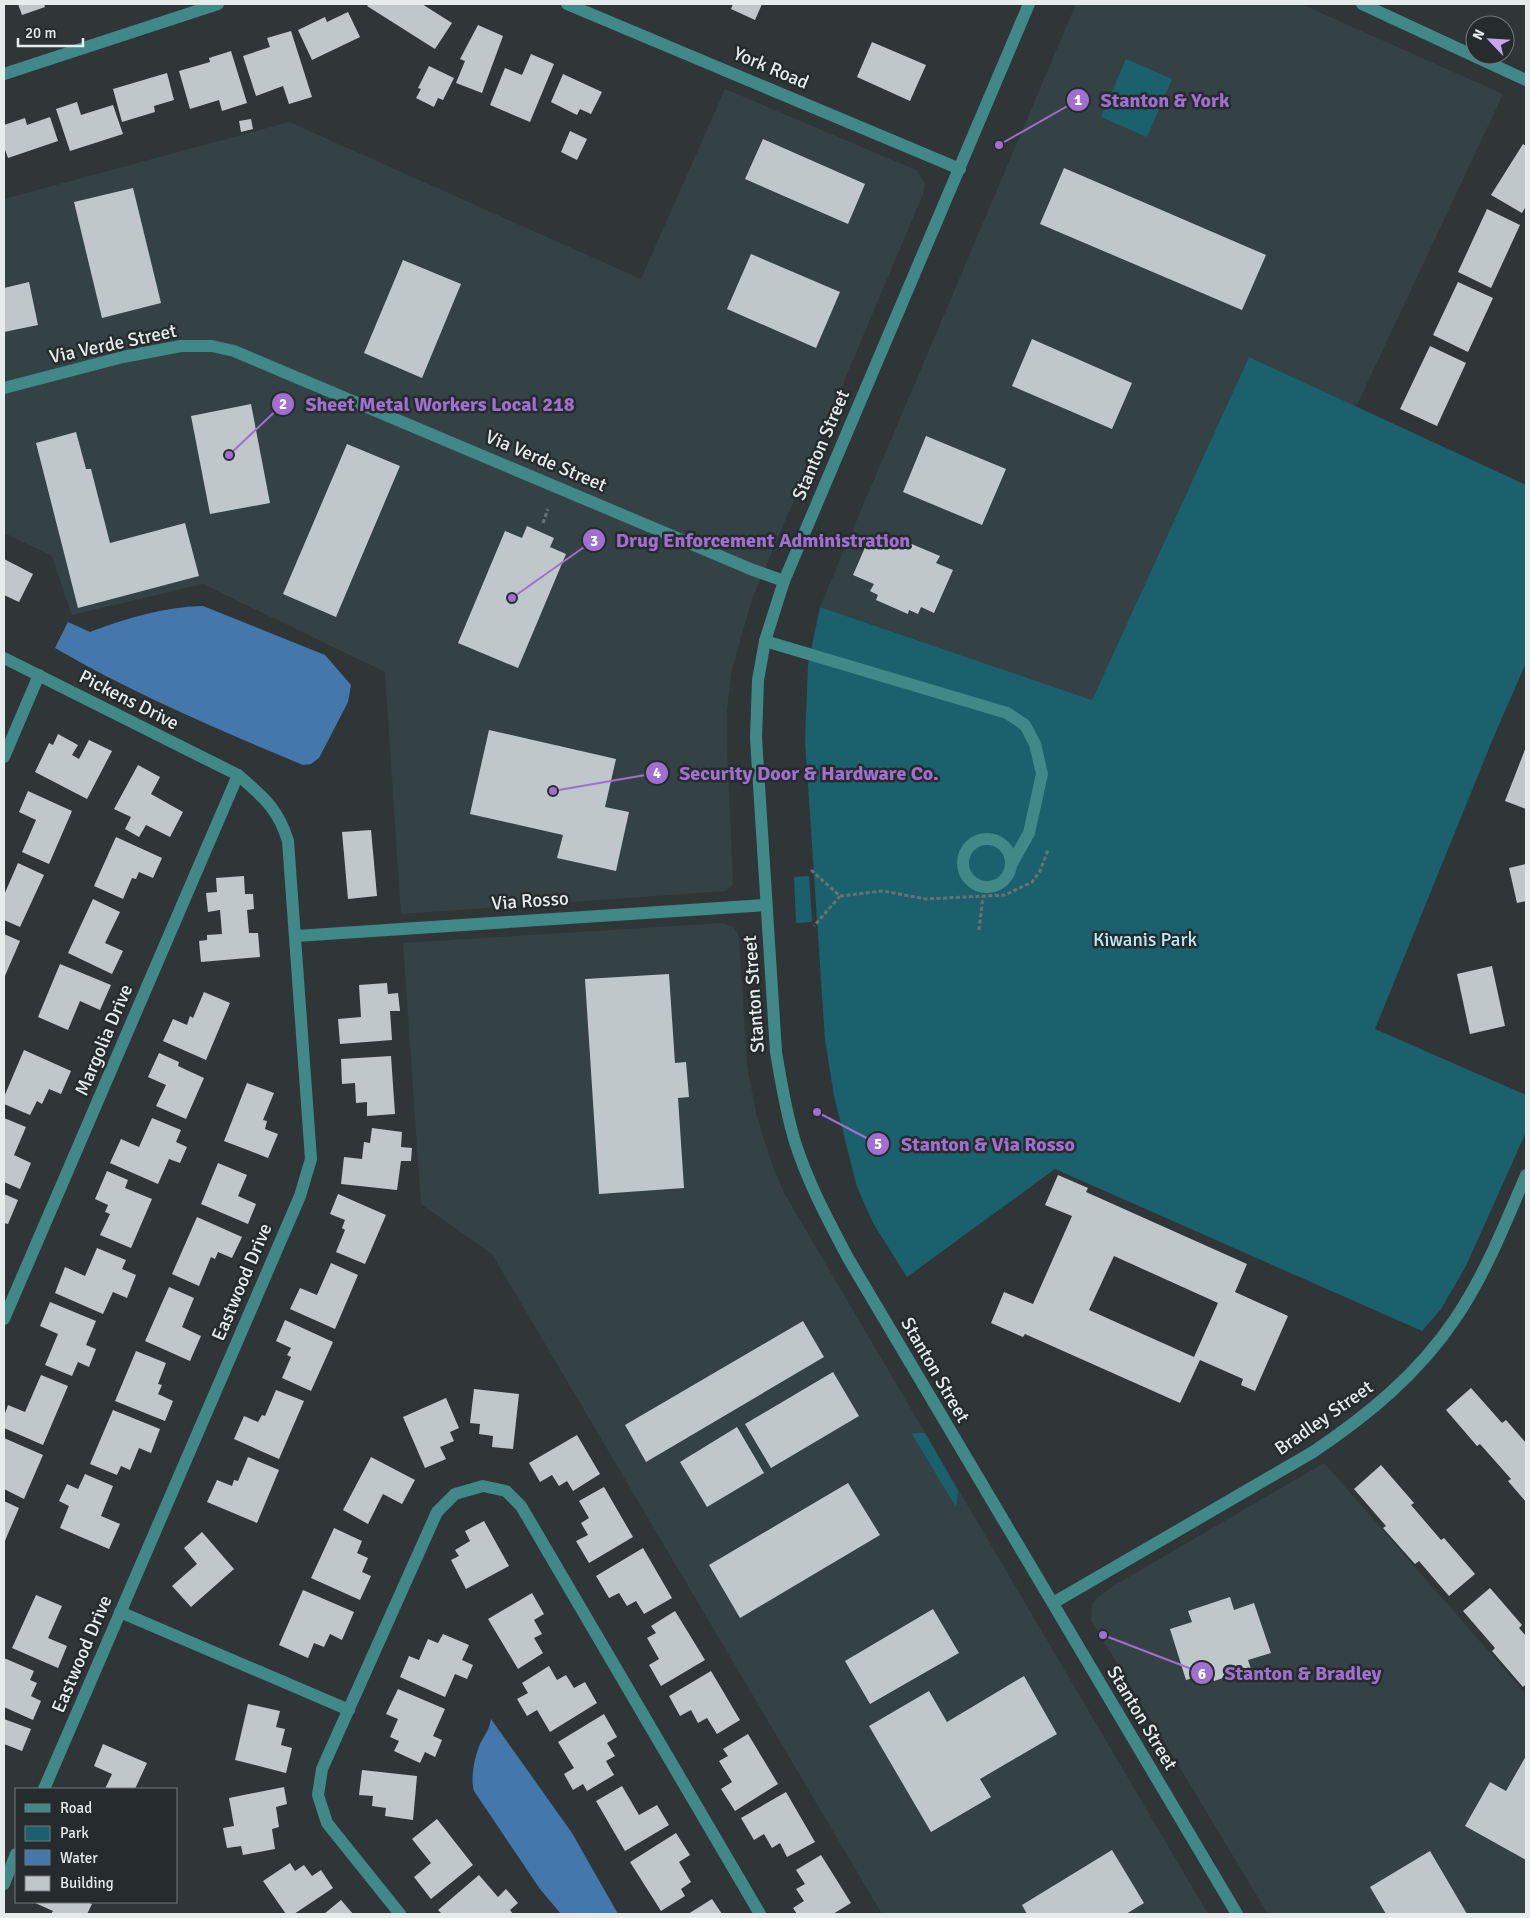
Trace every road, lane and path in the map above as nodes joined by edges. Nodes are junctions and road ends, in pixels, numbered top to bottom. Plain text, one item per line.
1 (218, 4) edge
2 (567, 4) edge
3 (1029, 4) edge
4 (1362, 4) edge
5 (4, 74) edge
6 (1526, 80) edge
7 (960, 169) junction
8 (4, 388) edge
9 (548, 509) dead end
10 (543, 523) dead end
11 (784, 581) junction
12 (765, 641) junction
13 (4, 658) edge
14 (39, 676) junction
15 (4, 758) edge
16 (238, 775) junction
17 (1048, 850) dead end
18 (1011, 866) dead end
19 (811, 870) dead end
20 (840, 896) junction
21 (983, 896) junction
22 (766, 905) junction
23 (814, 926) dead end
24 (979, 930) dead end
25 (296, 936) junction
26 (1526, 1175) edge
27 (4, 1319) edge
28 (1053, 1604) junction
29 (120, 1612) junction
30 (349, 1710) junction
31 (44, 1788) edge
32 (15, 1856) edge
33 (4, 1884) edge
34 (400, 1914) edge
35 (760, 1914) edge
36 (1237, 1914) edge

1 - 5 street
2 - 7 street, York Road
3 - 7 street, Stanton Street
4 - 6 street
7 - 11 street, Stanton Street
8 - 11 street, Via Verde Street
9 - 10 path
11 - 12 street, Stanton Street
12 - 18 street
12 - 22 street, Stanton Street
13 - 14 street, Pickens Drive
14 - 15 street
14 - 16 street, Pickens Drive
16 - 25 street, Eastwood Drive
16 - 27 street, Margolia Drive
17 - 21 path
19 - 20 path
20 - 21 path
20 - 23 path
21 - 24 path
22 - 25 street, Via Rosso
22 - 28 street, Stanton Street
25 - 29 street, Eastwood Drive
26 - 28 street, Bradley Street
28 - 36 street, Stanton Street
29 - 30 street
29 - 31 street, Eastwood Drive
30 - 34 street
30 - 35 street
32 - 33 street

